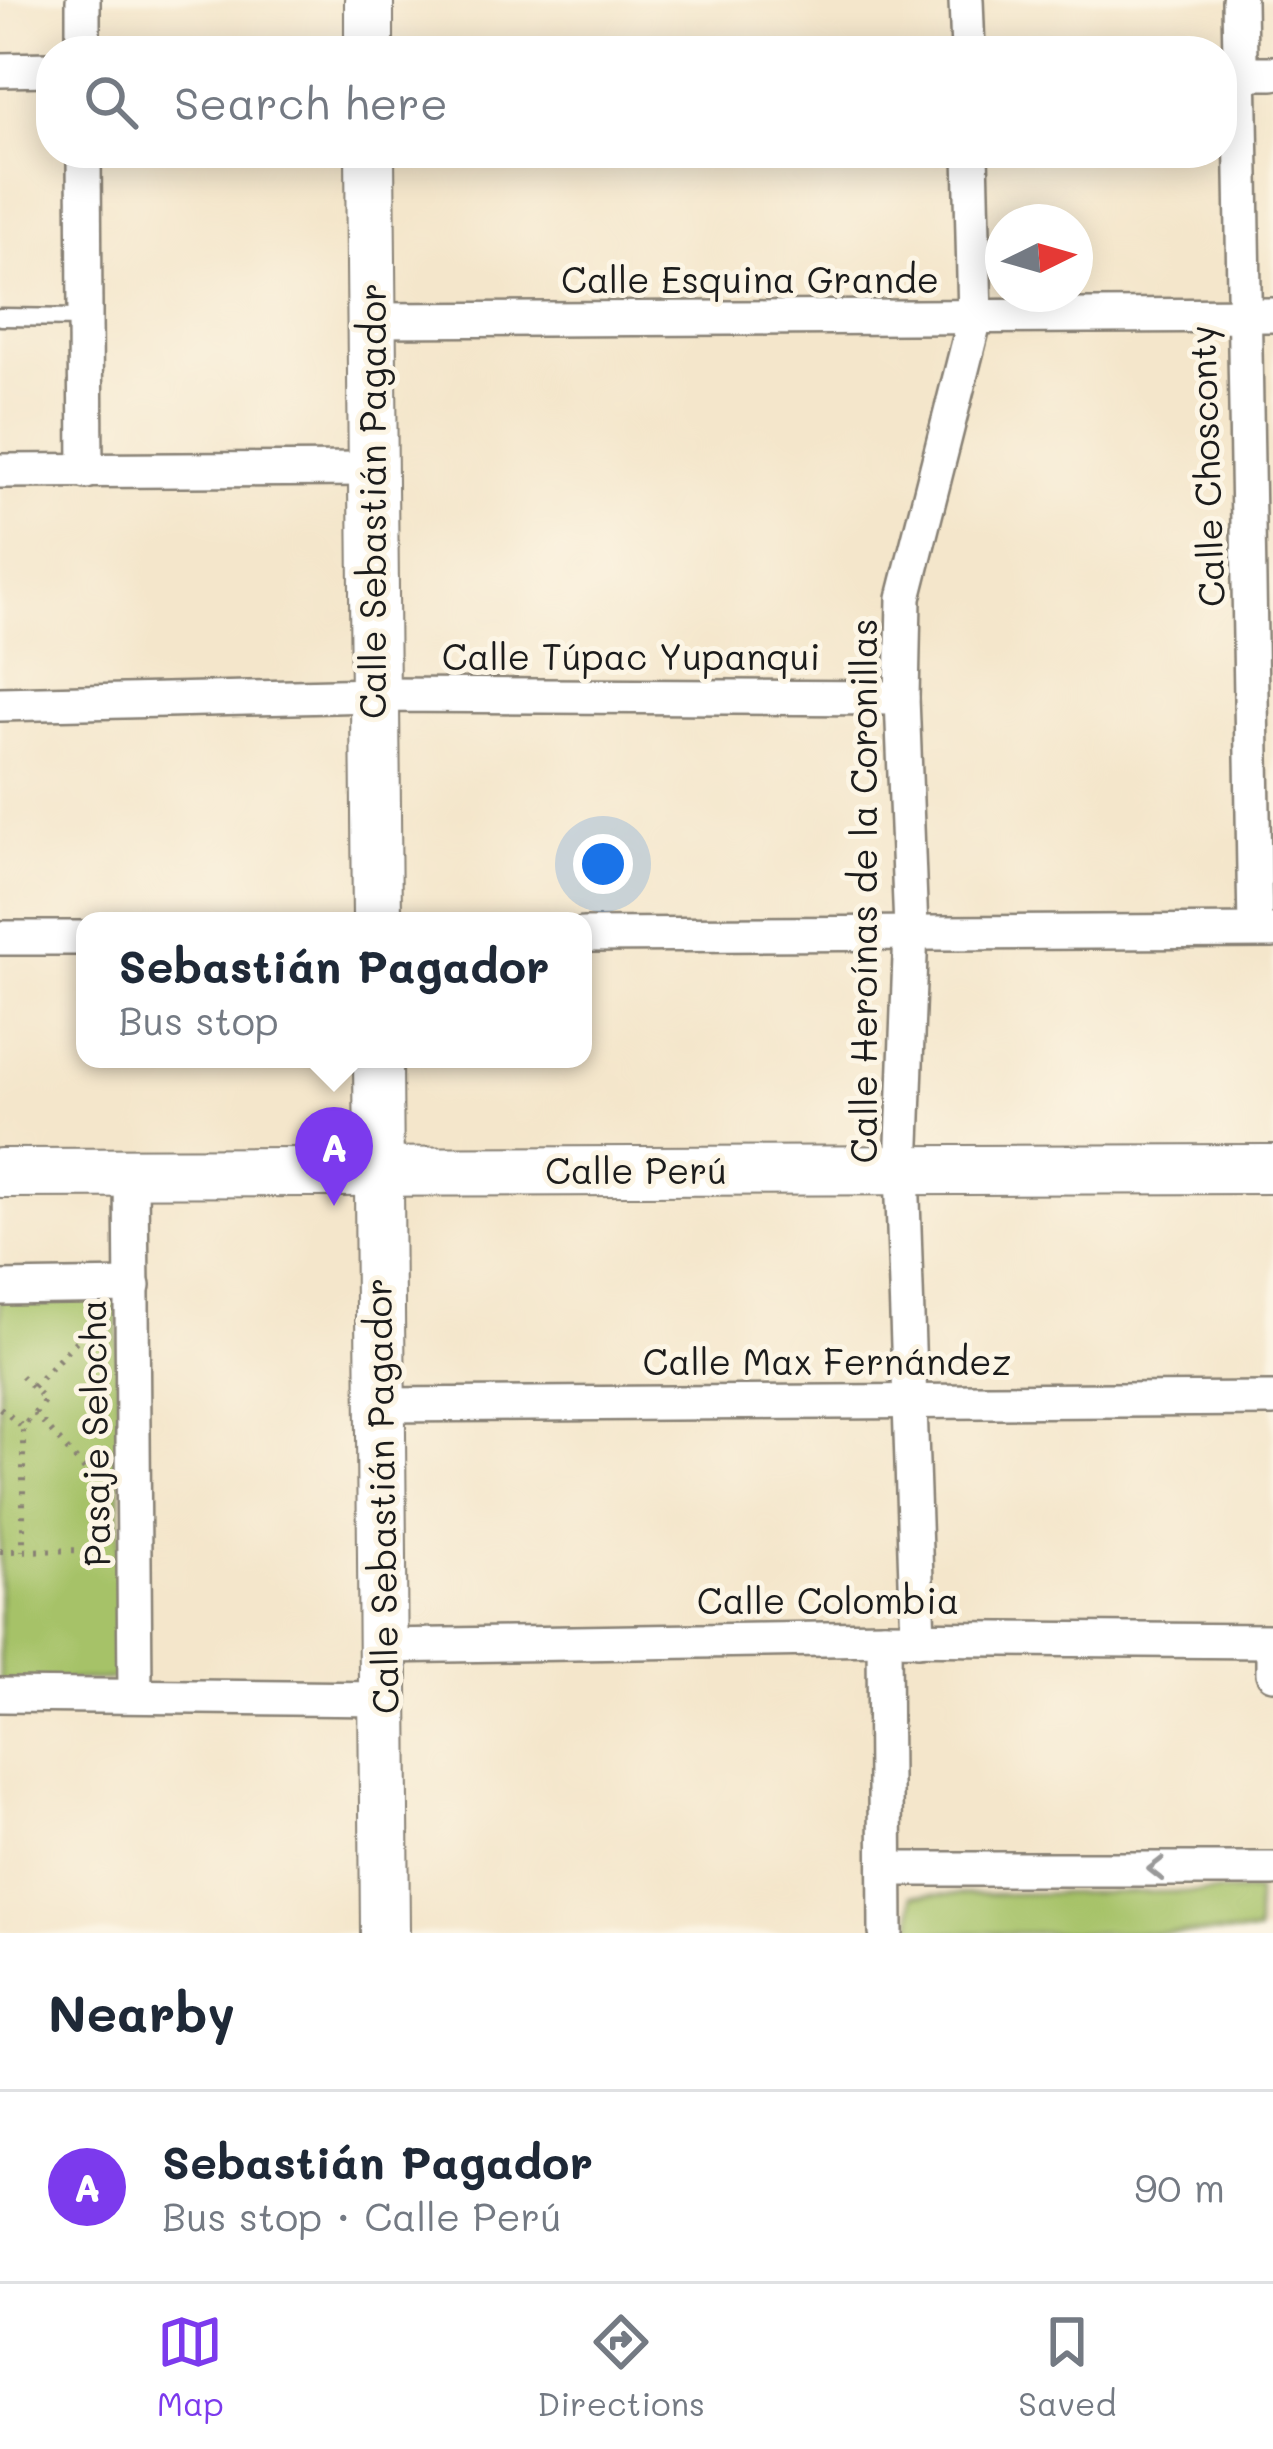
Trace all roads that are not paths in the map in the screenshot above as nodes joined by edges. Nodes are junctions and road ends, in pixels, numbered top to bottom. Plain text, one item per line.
1 (82, 0) edge
2 (369, 0) edge
3 (966, 0) edge
4 (1239, 0) edge
5 (83, 36) edge
6 (369, 36) edge
7 (967, 36) edge
8 (36, 69) edge
9 (0, 70) edge
10 (1245, 73) edge
11 (84, 168) edge
12 (370, 168) edge
13 (971, 168) edge
14 (1257, 315) edge
15 (0, 317) edge
16 (85, 318) junction
17 (975, 318) junction
18 (372, 320) junction
19 (373, 470) junction
20 (0, 471) edge
21 (86, 472) junction
22 (1260, 507) edge
23 (375, 695) junction
24 (902, 698) junction
25 (0, 704) edge
26 (1265, 831) edge
27 (377, 912) edge
28 (910, 930) junction
29 (1264, 930) edge
30 (592, 934) edge
31 (0, 938) edge
32 (76, 938) edge
33 (378, 1068) edge
34 (1273, 1169) edge
35 (902, 1170) junction
36 (379, 1172) junction
37 (0, 1173) edge
38 (131, 1173) junction
39 (133, 1286) junction
40 (0, 1288) edge
41 (1273, 1399) edge
42 (909, 1400) junction
43 (381, 1405) junction
44 (884, 1638) junction
45 (918, 1639) junction
46 (1273, 1641) edge
47 (383, 1646) junction
48 (1273, 1672) edge
49 (135, 1693) junction
50 (0, 1695) edge
51 (383, 1699) junction
52 (886, 1868) junction
53 (1273, 1869) edge
54 (385, 1933) edge
55 (886, 1933) edge

1 - 5 street
2 - 6 main road
3 - 7 street
4 - 10 street, Calle Chosconty
8 - 9 street
10 - 14 street, Calle Chosconty
11 - 16 street
12 - 18 main road, Calle Sebastián Pagador
13 - 17 street, Calle Heroínas de la Coronillas
14 - 17 street, Calle Esquina Grande
14 - 22 street, Calle Chosconty
15 - 16 lane
16 - 21 street
17 - 18 street, Calle Esquina Grande
17 - 24 street, Calle Heroínas de la Coronillas
18 - 19 main road, Calle Sebastián Pagador
19 - 21 street
19 - 23 main road, Calle Sebastián Pagador
20 - 21 street
22 - 26 street, Calle Chosconty
23 - 24 street, Calle Túpac Yupanqui
23 - 25 street, Calle Túpac Yupanqui
23 - 27 main road, Calle Sebastián Pagador
24 - 28 street, Calle Heroínas de la Coronillas
26 - 29 street, Calle Chosconty
28 - 29 street
28 - 30 street
28 - 35 street, Calle Heroínas de la Coronillas
31 - 32 street
33 - 36 main road, Calle Sebastián Pagador
34 - 35 main road, Calle Perú
35 - 36 main road, Calle Perú
35 - 42 street, Calle Heroínas de la Coronillas
36 - 38 main road, Calle Perú
36 - 43 main road, Calle Sebastián Pagador
37 - 38 main road, Calle Perú
38 - 39 street, Pasaje Selocha
39 - 40 street
39 - 49 street, Pasaje Selocha
41 - 42 street, Calle Max Fernández
42 - 43 street, Calle Max Fernández
42 - 45 street, Calle Heroínas de la Coronillas
43 - 47 main road, Calle Sebastián Pagador
44 - 45 street, Calle Colombia
44 - 47 street, Calle Colombia
44 - 52 street
45 - 46 street, Calle Colombia
46 - 48 street
47 - 51 main road, Calle Sebastián Pagador
49 - 50 street
49 - 51 street
51 - 54 main road, Calle Sebastián Pagador
53 -> 52 street
52 - 55 street

